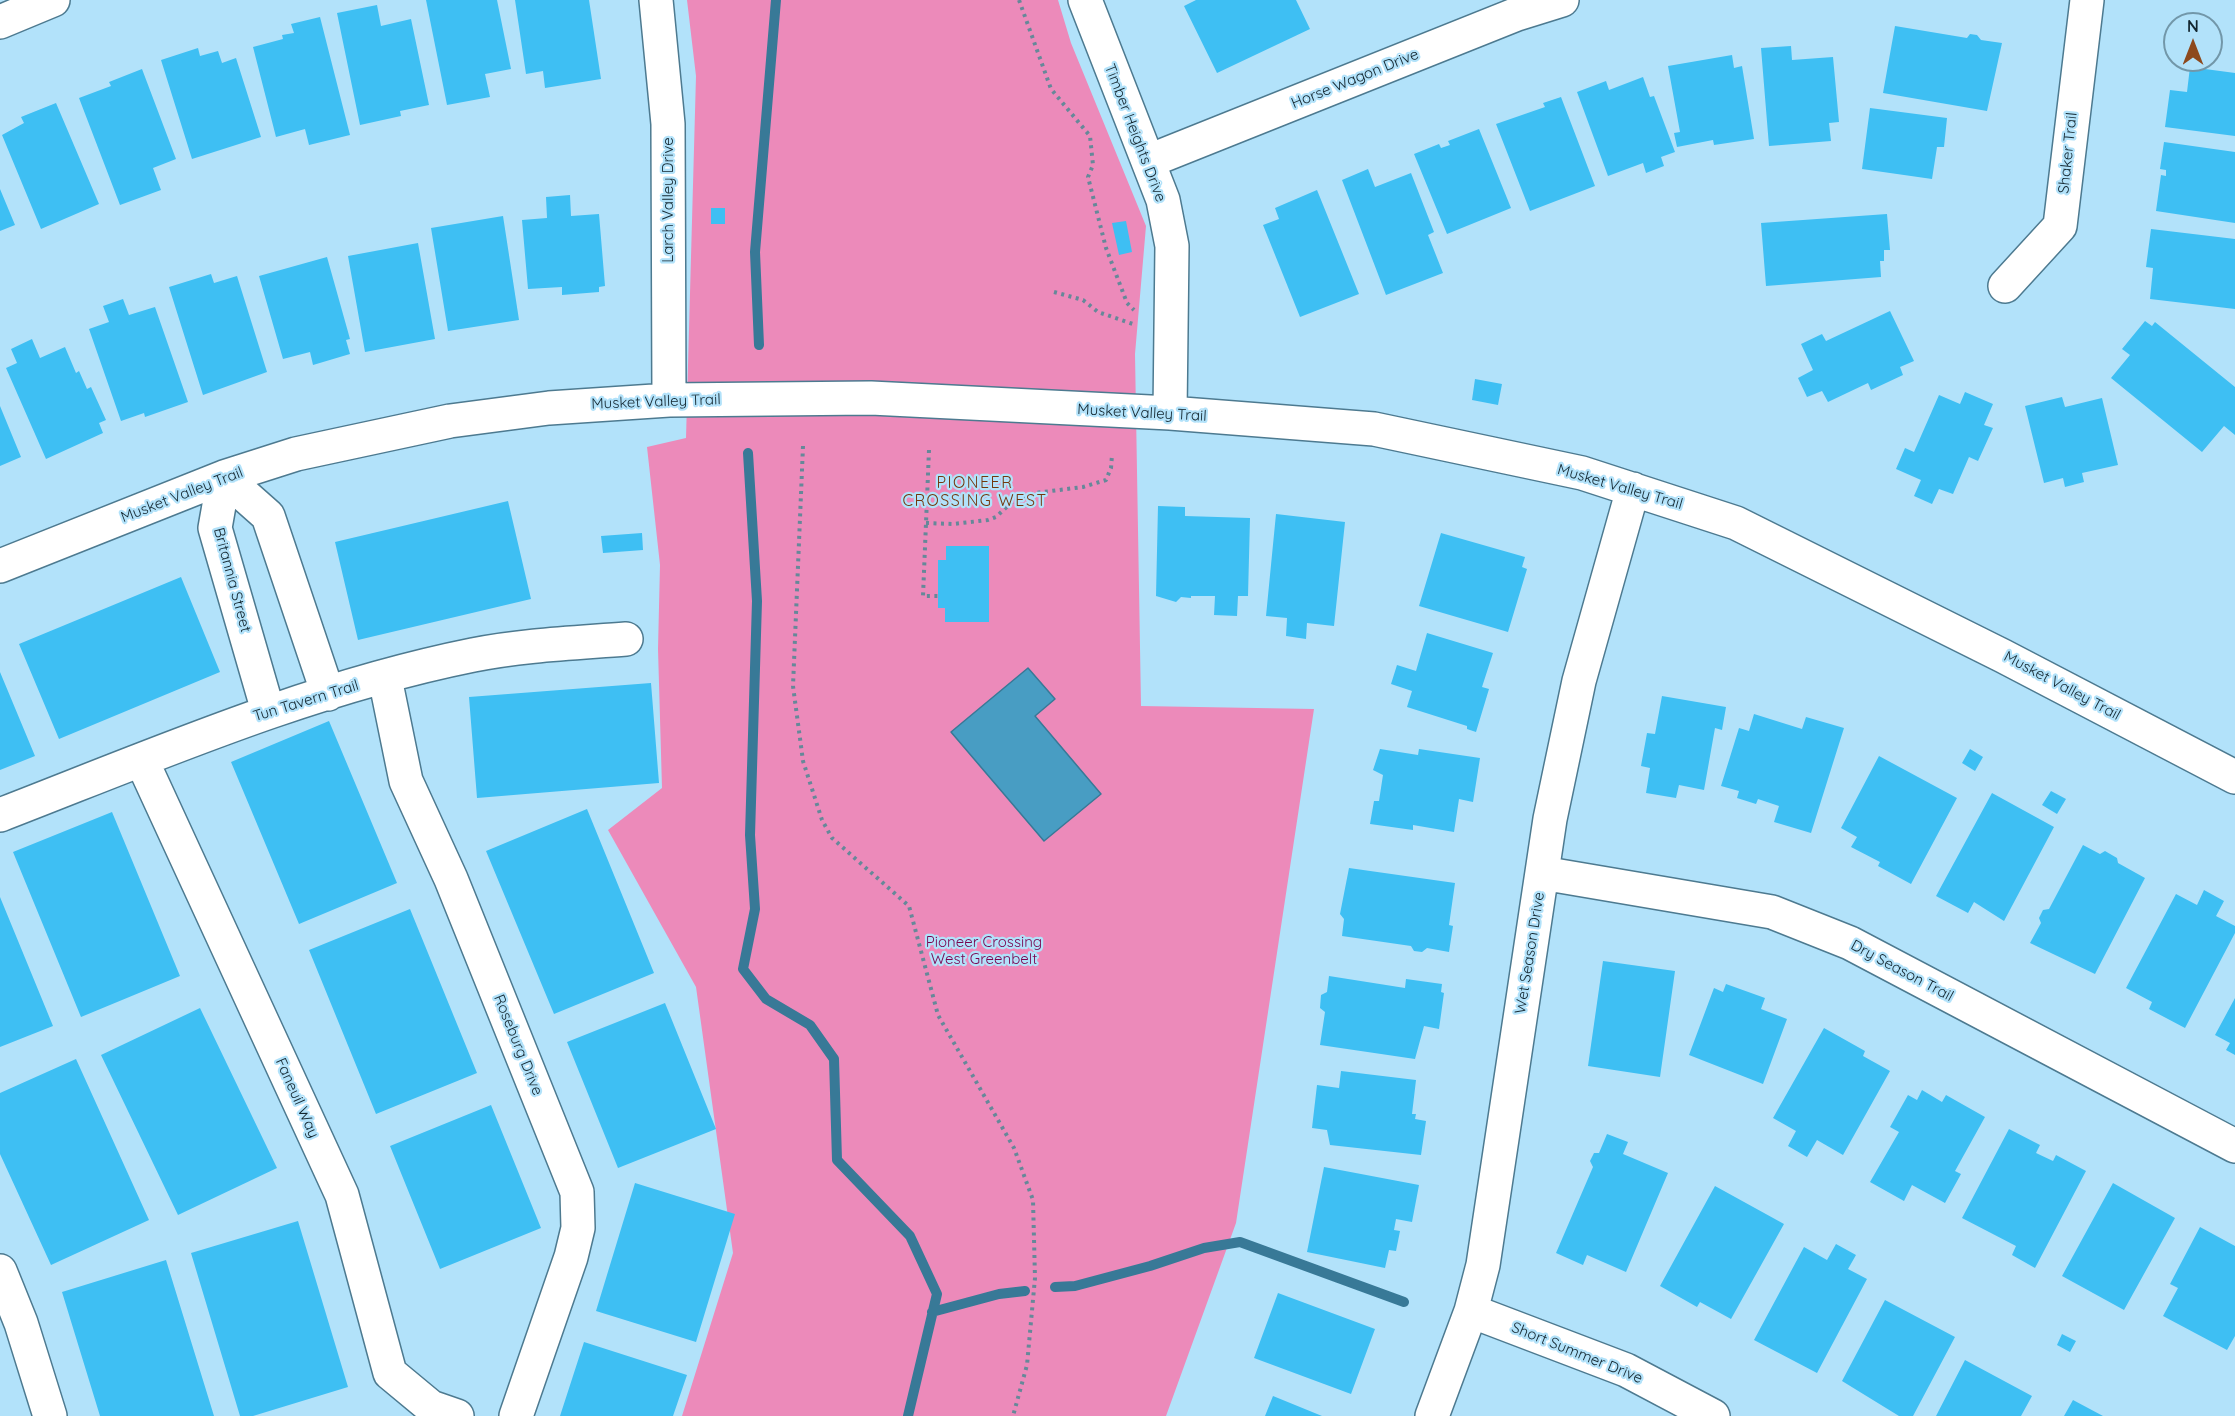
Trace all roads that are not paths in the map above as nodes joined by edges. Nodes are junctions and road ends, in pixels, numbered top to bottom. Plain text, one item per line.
1 (53, 0) edge
2 (656, 0) edge
3 (1085, 0) edge
4 (1562, 0) edge
5 (2087, 0) edge
6 (0, 22) edge
7 (1149, 161) junction
8 (2005, 286) dead end
9 (669, 400) junction
10 (1170, 413) junction
11 (224, 477) junction
12 (1633, 489) junction
13 (0, 567) edge
14 (626, 639) dead end
15 (385, 678) junction
16 (328, 694) junction
17 (268, 711) junction
18 (142, 760) junction
19 (2235, 777) edge
20 (0, 815) edge
21 (1542, 873) junction
22 (2235, 1146) edge
23 (0, 1271) edge
24 (1471, 1311) junction
25 (50, 1416) edge
26 (457, 1416) edge
27 (516, 1416) edge
28 (1432, 1416) edge
29 (1713, 1416) edge

1 - 6 street
2 - 9 street, Larch Valley Drive
3 - 7 street, Timber Heights Drive
4 - 7 street, Horse Wagon Drive
5 - 8 street, Shaker Trail
7 - 10 street, Timber Heights Drive
9 - 10 street, Musket Valley Trail
9 - 11 street, Musket Valley Trail
10 - 12 street, Musket Valley Trail
11 - 13 street, Musket Valley Trail
11 - 16 street
11 - 17 street, Britannia Street
12 - 19 street, Musket Valley Trail
12 - 21 street, Wet Season Drive
14 - 15 street, Tun Tavern Trail
15 - 16 street, Tun Tavern Trail
15 - 27 street, Roseburg Drive
16 - 17 street, Tun Tavern Trail
17 - 18 street, Tun Tavern Trail
18 - 20 street, Tun Tavern Trail
18 - 26 street, Faneuil Way
21 - 22 street, Dry Season Trail
21 - 24 street, Wet Season Drive
23 - 25 street
24 - 28 street, Wet Season Drive
24 - 29 street, Short Summer Drive

